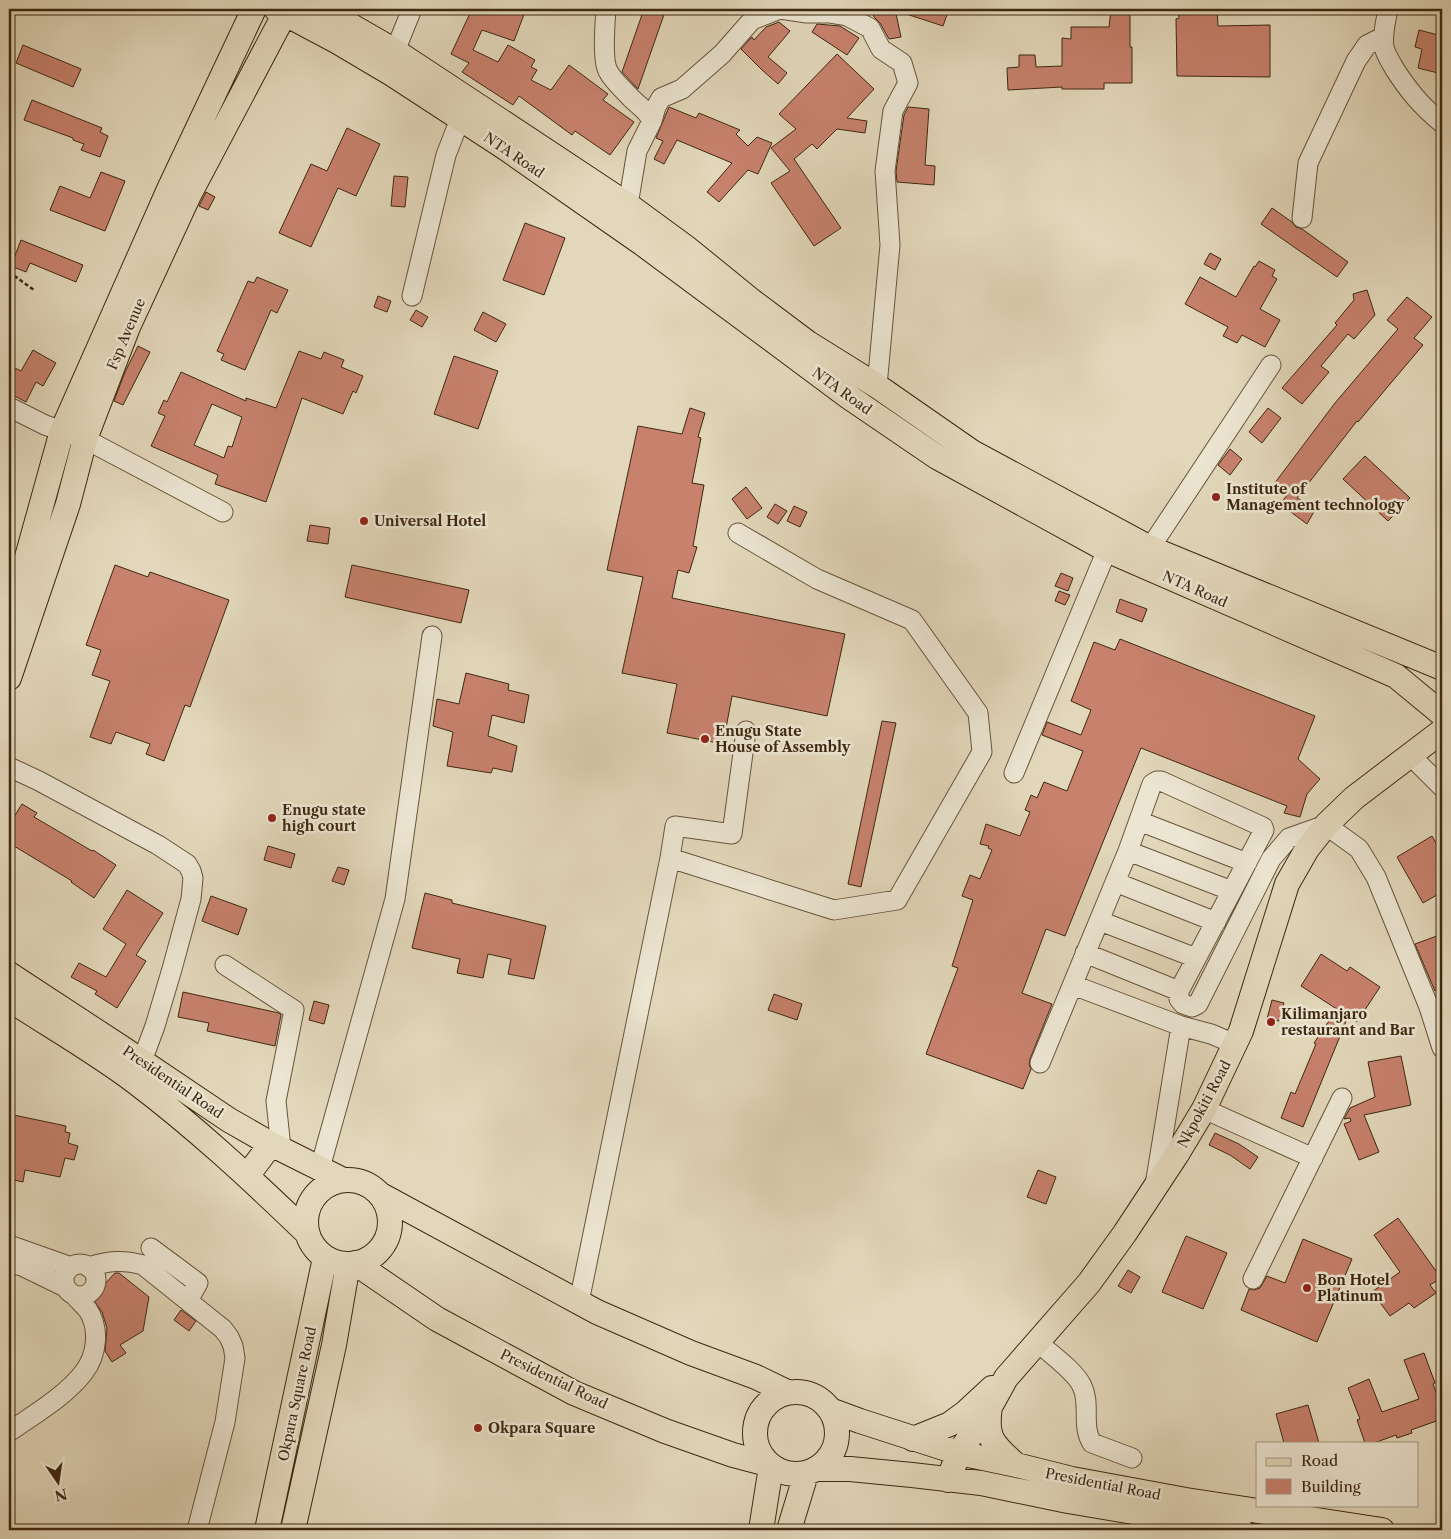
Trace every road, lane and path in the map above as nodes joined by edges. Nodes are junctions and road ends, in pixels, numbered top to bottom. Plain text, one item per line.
1 (254, 9) edge
2 (322, 9) edge
3 (412, 9) edge
4 (606, 9) edge
5 (1388, 9) edge
6 (283, 10) edge
7 (1383, 38) junction
8 (395, 51) junction
9 (460, 119) junction
10 (652, 121) junction
11 (1442, 123) edge
12 (628, 205) junction
13 (1302, 218) dead end
14 (9, 272) edge
15 (34, 290) dead end
16 (412, 296) dead end
17 (1271, 365) dead end
18 (877, 386) junction
19 (9, 407) edge
20 (62, 431) junction
21 (85, 439) junction
22 (223, 512) dead end
23 (36, 526) junction
24 (738, 533) dead end
25 (56, 537) junction
26 (1150, 548) junction
27 (1107, 550) junction
28 (9, 613) edge
29 (432, 636) dead end
30 (13, 653) edge
31 (1442, 668) edge
32 (9, 678) edge
33 (1442, 714) edge
34 (746, 731) dead end
35 (1442, 731) edge
36 (1410, 755) junction
37 (9, 768) edge
38 (1014, 773) dead end
39 (1442, 787) edge
40 (1139, 821) junction
41 (1326, 825) junction
42 (1128, 852) junction
43 (670, 858) junction
44 (1248, 863) junction
45 (1115, 882) junction
46 (1232, 891) junction
47 (1100, 921) junction
48 (1216, 922) junction
49 (1085, 953) junction
50 (1196, 958) junction
51 (225, 965) dead end
52 (9, 974) edge
53 (1073, 984) junction
54 (1179, 991) junction
55 (9, 999) edge
56 (1181, 1026) junction
57 (1236, 1044) junction
58 (1442, 1048) edge
59 (142, 1061) junction
60 (1040, 1063) dead end
61 (1342, 1098) dead end
62 (1204, 1110) junction
63 (276, 1146) junction
64 (1313, 1158) junction
65 (320, 1168) junction
66 (247, 1176) junction
67 (343, 1180) junction
68 (1154, 1188) junction
69 (381, 1195) junction
70 (306, 1232) junction
71 (9, 1245) edge
72 (151, 1248) dead end
73 (325, 1258) junction
74 (9, 1264) edge
75 (352, 1264) junction
76 (80, 1267) junction
77 (1253, 1279) dead end
78 (70, 1291) junction
79 (188, 1301) junction
80 (579, 1302) junction
81 (1037, 1342) junction
82 (1006, 1378) junction
83 (787, 1392) junction
84 (990, 1407) junction
85 (830, 1410) junction
86 (9, 1432) edge
87 (913, 1439) junction
88 (959, 1453) junction
89 (1132, 1458) dead end
90 (769, 1465) junction
91 (1016, 1465) junction
92 (811, 1472) junction
93 (948, 1480) junction
94 (197, 1530) edge
95 (267, 1530) edge
96 (292, 1530) edge
97 (761, 1530) edge
98 (789, 1530) edge
99 (1241, 1530) edge
100 (1382, 1530) edge

1 - 20 main road, Fsp Avenue
2 - 8 main road, NTA Road
3 - 8 street
4 - 10 street
5 - 7 street
6 - 9 main road, NTA Road
6 - 21 main road, Fsp Avenue
7 - 11 street
7 - 13 street
8 - 12 main road, NTA Road
9 - 16 street
9 - 27 main road, NTA Road
10 - 12 street
10 - 18 street
12 - 18 main road, NTA Road
14 - 15 path
17 - 26 street
18 - 26 main road, NTA Road
19 - 20 street
20 - 21 street
20 - 23 main road, Fsp Avenue
21 - 22 street
21 - 25 main road, Fsp Avenue
23 - 25 main road
23 - 28 main road, Fsp Avenue
24 - 43 street
25 - 30 main road, Fsp Avenue
26 - 31 main road, NTA Road
27 - 33 main road, NTA Road
27 - 38 street
29 - 65 street
30 - 32 main road, Fsp Avenue
34 - 43 street
35 - 36 main road, Nkpokiti Road
36 - 39 street
36 - 41 main road, Nkpokiti Road
37 - 59 street
40 - 42 street
40 - 44 street
40 - 44 street
41 - 54 street
41 - 57 main road, Nkpokiti Road
41 - 58 street
42 - 45 street
42 - 46 street
43 - 80 street
44 - 46 street
45 - 47 street
45 - 48 street
46 - 48 street
47 - 49 street
47 - 50 street
48 - 50 street
49 - 53 street
49 - 54 street
50 - 54 street
51 - 63 street
52 - 59 main road, Presidential Road
53 - 56 street
53 - 60 street
55 - 66 main road, Presidential Road
56 - 57 street
56 - 68 street
57 - 62 main road, Nkpokiti Road
59 - 63 main road, Presidential Road
61 - 64 street
62 - 64 street
62 - 68 main road, Nkpokiti Road
63 - 65 main road, Presidential Road
63 - 66 main road
64 - 77 street
65 - 67 main road, Presidential Road
66 - 70 main road, Presidential Road
67 - 69 main road
67 - 70 main road
68 - 81 main road, Nkpokiti Road
69 - 75 main road
69 - 80 main road
70 - 73 main road
71 - 76 street
72 - 79 street
73 - 75 main road
73 - 95 main road, Okpara Square Road
74 - 78 street
75 - 90 main road, Presidential Road
75 - 96 main road
76 - 78 street
76 - 78 street
76 - 79 street
78 - 86 street
79 - 94 street
80 - 83 main road
81 - 82 main road, Nkpokiti Road
81 - 89 street
82 - 84 main road, Nkpokiti Road
82 - 87 main road
83 - 85 main road
83 - 90 main road
84 - 88 main road, Nkpokiti Road
84 - 91 main road
85 - 87 main road, Presidential Road
85 - 92 main road
87 - 88 main road, Presidential Road
88 - 91 main road, Presidential Road
88 - 93 main road, Nkpokiti Road
90 - 92 main road
90 - 97 main road
91 - 100 main road, Presidential Road
92 - 93 main road, Presidential Road
92 - 98 main road
93 - 99 main road, Presidential Road

